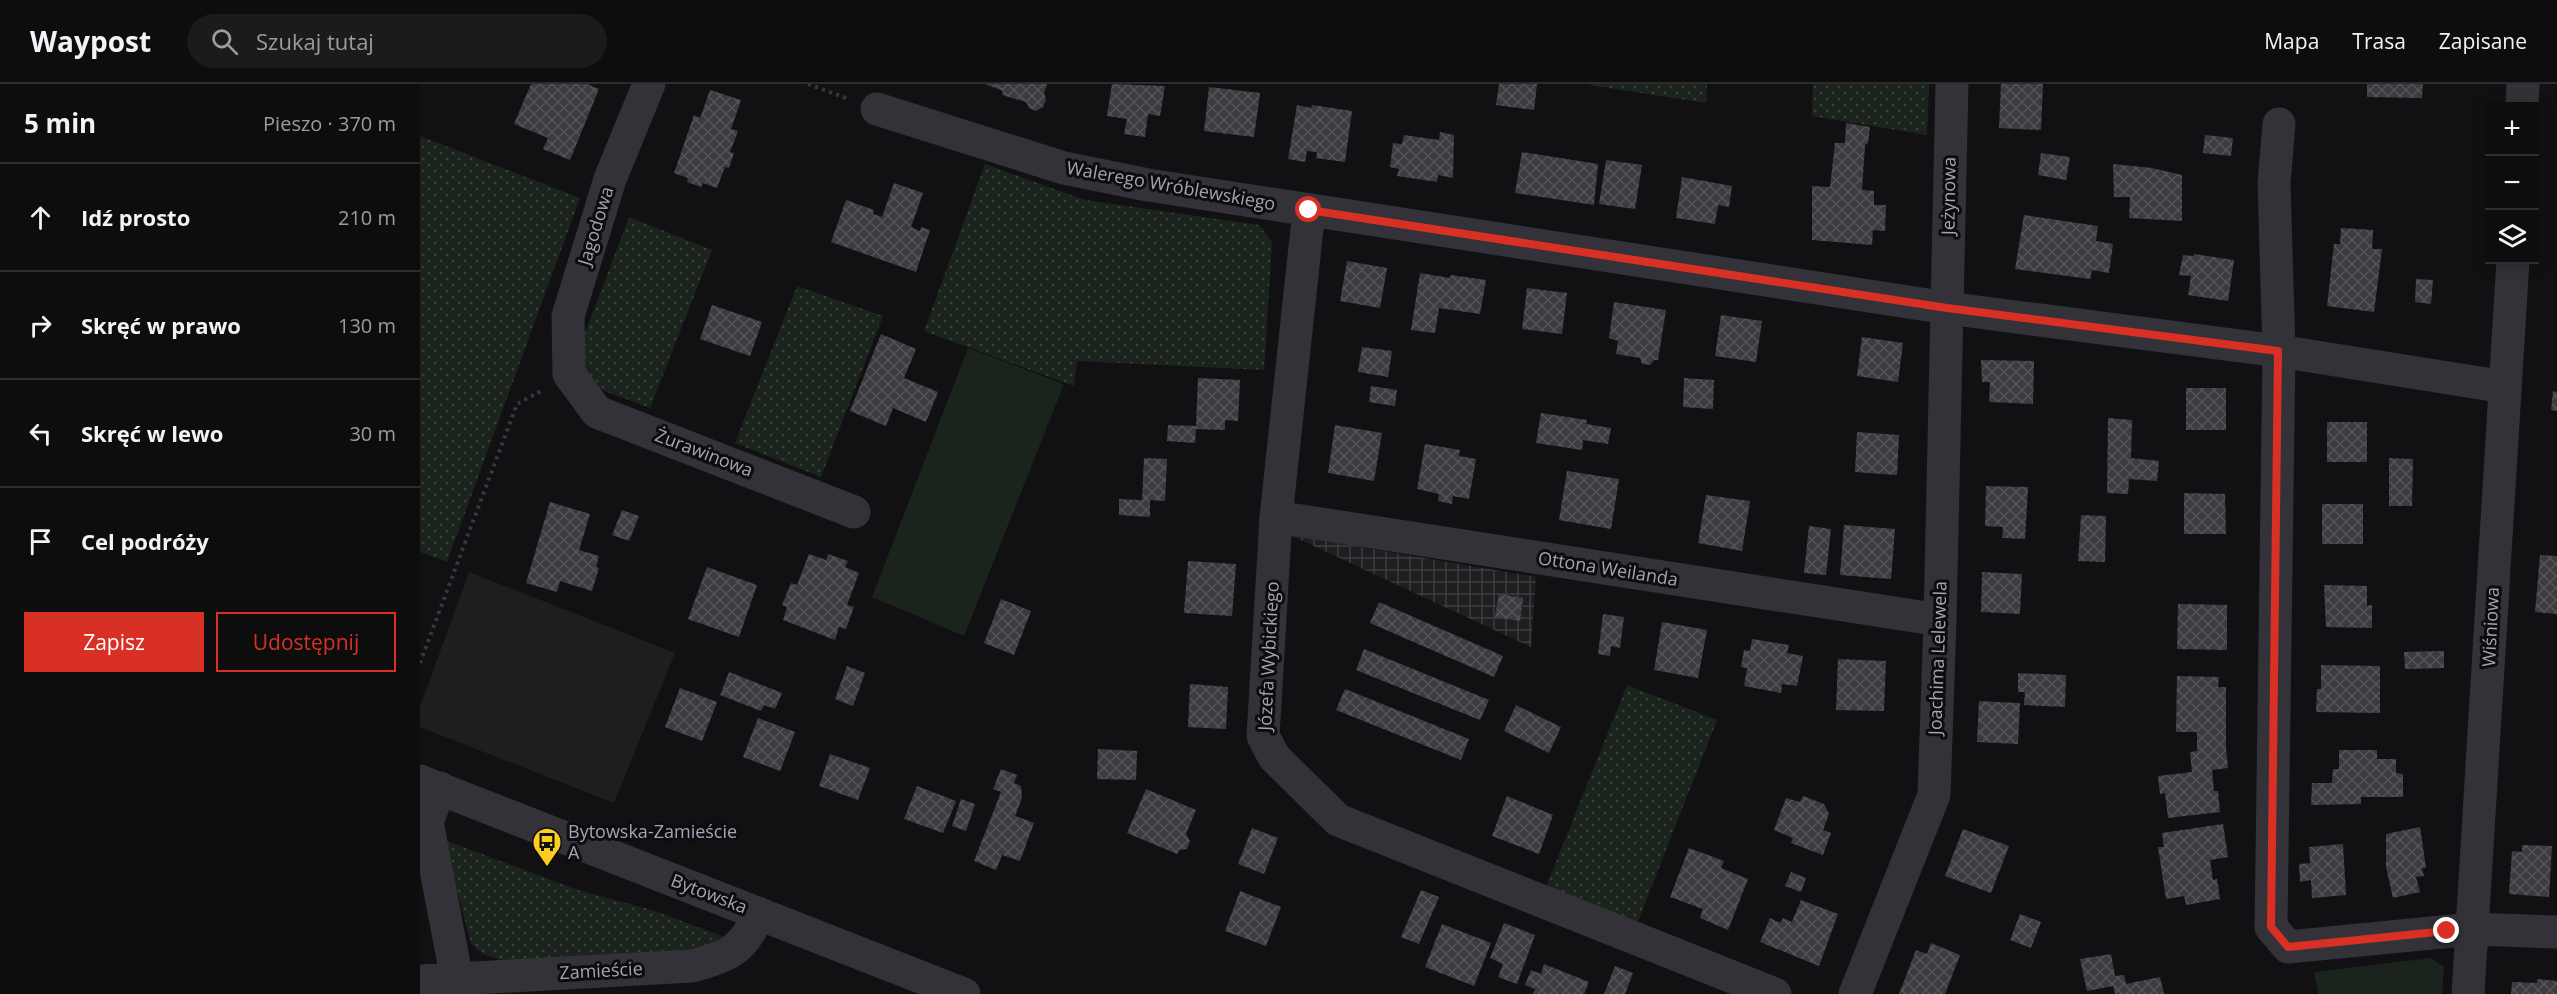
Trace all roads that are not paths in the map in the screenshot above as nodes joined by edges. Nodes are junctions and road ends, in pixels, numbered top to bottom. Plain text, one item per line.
1 (649, 84) edge
2 (1952, 84) edge
3 (2523, 84) edge
4 (2522, 102) edge
5 (877, 109) road end
6 (2280, 123) dead end
7 (1309, 210) junction
8 (2513, 264) edge
9 (1947, 308) junction
10 (2278, 351) junction
11 (569, 374) joint
12 (2505, 387) junction
13 (854, 512) dead end
14 (1276, 517) junction
15 (1940, 621) junction
16 (430, 784) edge
17 (758, 913) junction
18 (2472, 929) junction
19 (2557, 932) edge
20 (453, 979) junction
21 (420, 981) edge
22 (964, 994) edge
23 (1774, 994) edge
24 (1855, 994) edge
25 (2468, 994) edge

1 - 11 street, Jagodowa
2 - 9 street, Jeżynowa
3 - 4 street
5 - 7 street, Walerego Wróblewskiego
6 - 10 street
7 - 9 street, Walerego Wróblewskiego
7 - 14 street, Józefa Wybickiego
8 - 12 street, Wiśniowa
9 - 10 street, Walerego Wróblewskiego
9 - 15 street, Joachima Lelewela
10 - 12 street, Walerego Wróblewskiego
10 - 18 street
11 - 13 street, Żurawinowa
12 - 18 street, Wiśniowa
14 - 15 street, Ottona Weilanda
14 - 23 street, Józefa Wybickiego
15 - 24 street, Joachima Lelewela
16 - 17 street, Bytowska
16 - 20 street
17 - 20 street, Zamieście
17 - 22 street, Bytowska
18 - 19 street
18 - 25 street, Wiśniowa
20 - 21 street, Zamieście

